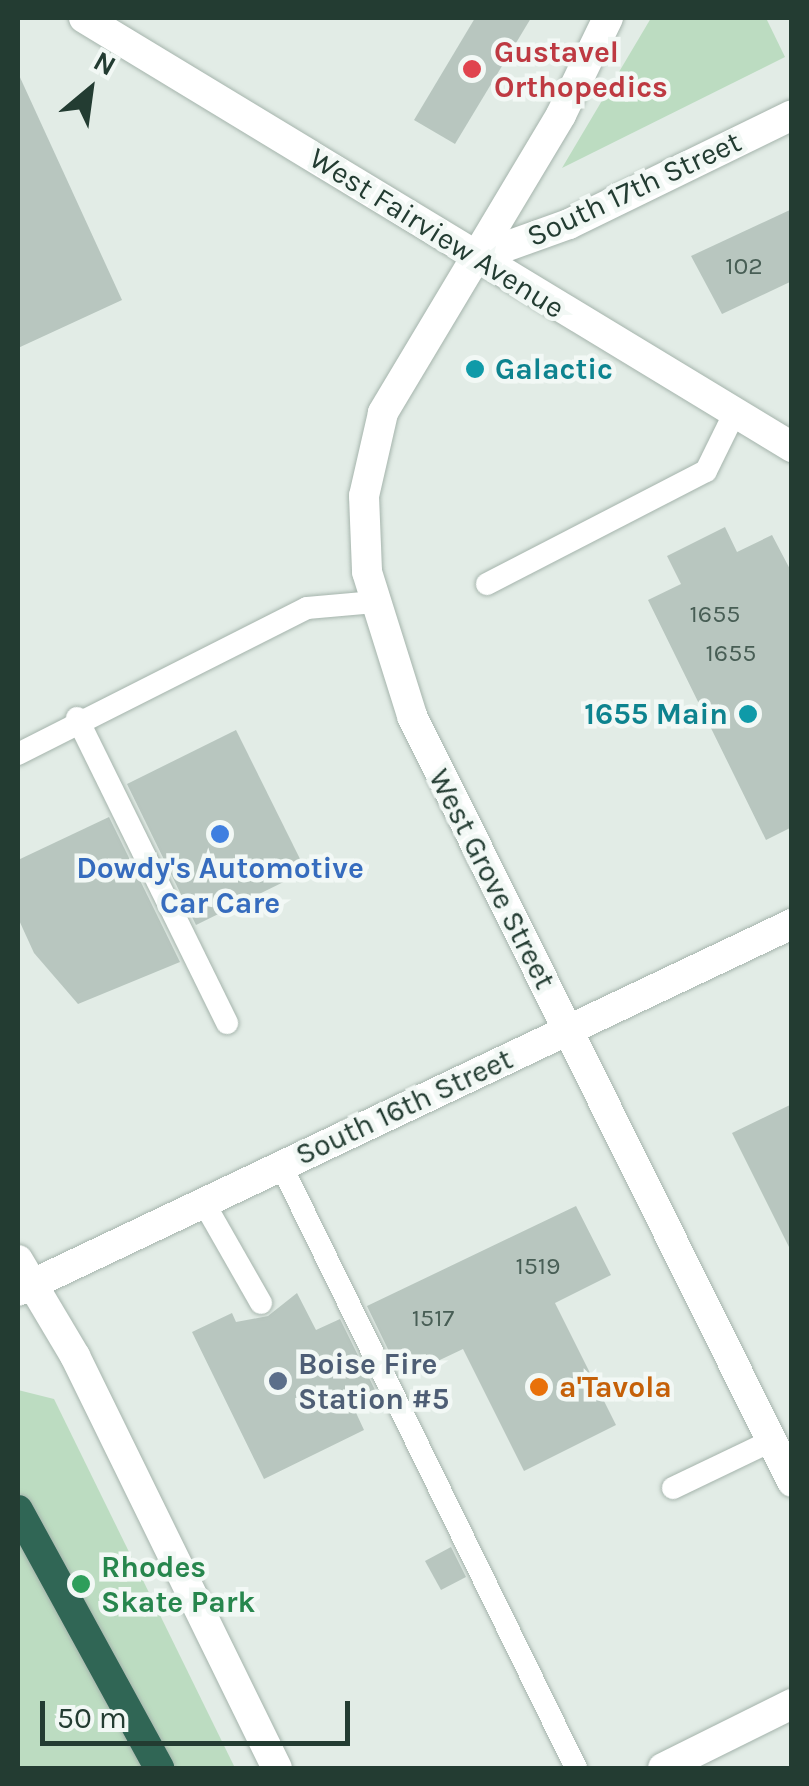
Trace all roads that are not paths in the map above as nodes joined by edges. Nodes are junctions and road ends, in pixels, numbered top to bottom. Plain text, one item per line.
1 (84, 18) edge
2 (608, 18) edge
3 (792, 115) edge
4 (474, 258) junction
5 (735, 412) junction
6 (792, 447) edge
7 (486, 584) dead end
8 (375, 602) junction
9 (77, 718) junction
10 (18, 754) edge
11 (792, 924) edge
12 (227, 1023) dead end
13 (568, 1030) junction
14 (282, 1166) junction
15 (204, 1203) junction
16 (22, 1278) edge
17 (261, 1303) dead end
18 (771, 1441) junction
19 (792, 1482) edge
20 (674, 1488) dead end
21 (18, 1510) edge
22 (792, 1704) edge
23 (158, 1768) edge
24 (276, 1768) edge
25 (576, 1768) edge
26 (663, 1768) edge

1 - 4 street, West Fairview Avenue
2 - 4 street, West Grove Street
3 - 4 street, South 17th Street
4 - 5 street, West Fairview Avenue
4 - 8 street, West Grove Street
5 - 6 street, West Fairview Avenue
5 - 7 lane
8 - 9 lane
8 - 13 street, West Grove Street
9 - 10 lane
9 - 12 lane
11 - 13 street, South 16th Street
13 - 14 street, South 16th Street
13 - 18 street, West Grove Street
14 - 15 street, South 16th Street
14 - 25 lane
15 - 16 street, South 16th Street
15 - 17 lane
16 - 24 street
18 - 19 street, West Grove Street
18 - 20 lane
21 - 23 highway
22 - 26 street

